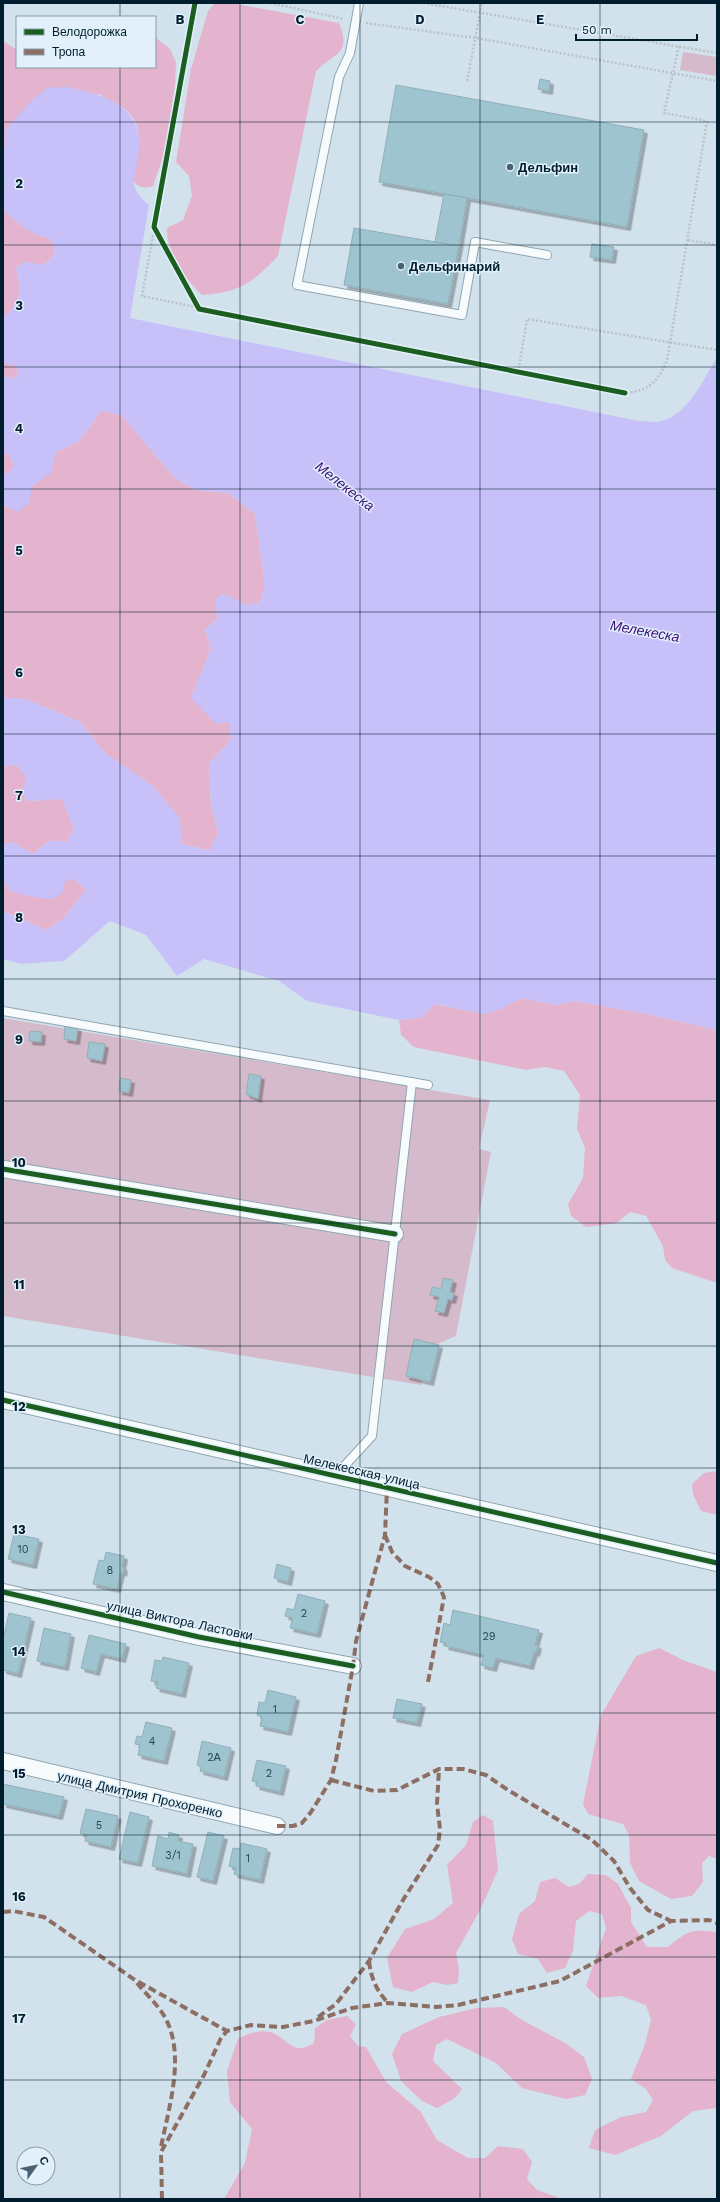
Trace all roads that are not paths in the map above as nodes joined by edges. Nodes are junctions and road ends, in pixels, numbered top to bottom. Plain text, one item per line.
1 (359, 3) edge
2 (547, 255) dead end
3 (3, 1011) edge
4 (412, 1082) junction
5 (428, 1085) dead end
6 (3, 1169) edge
7 (395, 1234) junction
8 (3, 1400) edge
9 (334, 1476) junction
10 (717, 1563) edge
11 (3, 1592) edge
12 (353, 1666) dead end
13 (3, 1761) edge
14 (277, 1826) dead end

1 - 2 lane
3 - 4 lane
4 - 5 lane
4 - 7 lane
6 - 7 street
7 - 9 lane
8 - 9 street, Мелекесская улица
9 - 10 street, Мелекесская улица
11 - 12 street, улица Виктора Ластовки
13 - 14 street, улица Дмитрия Прохоренко

